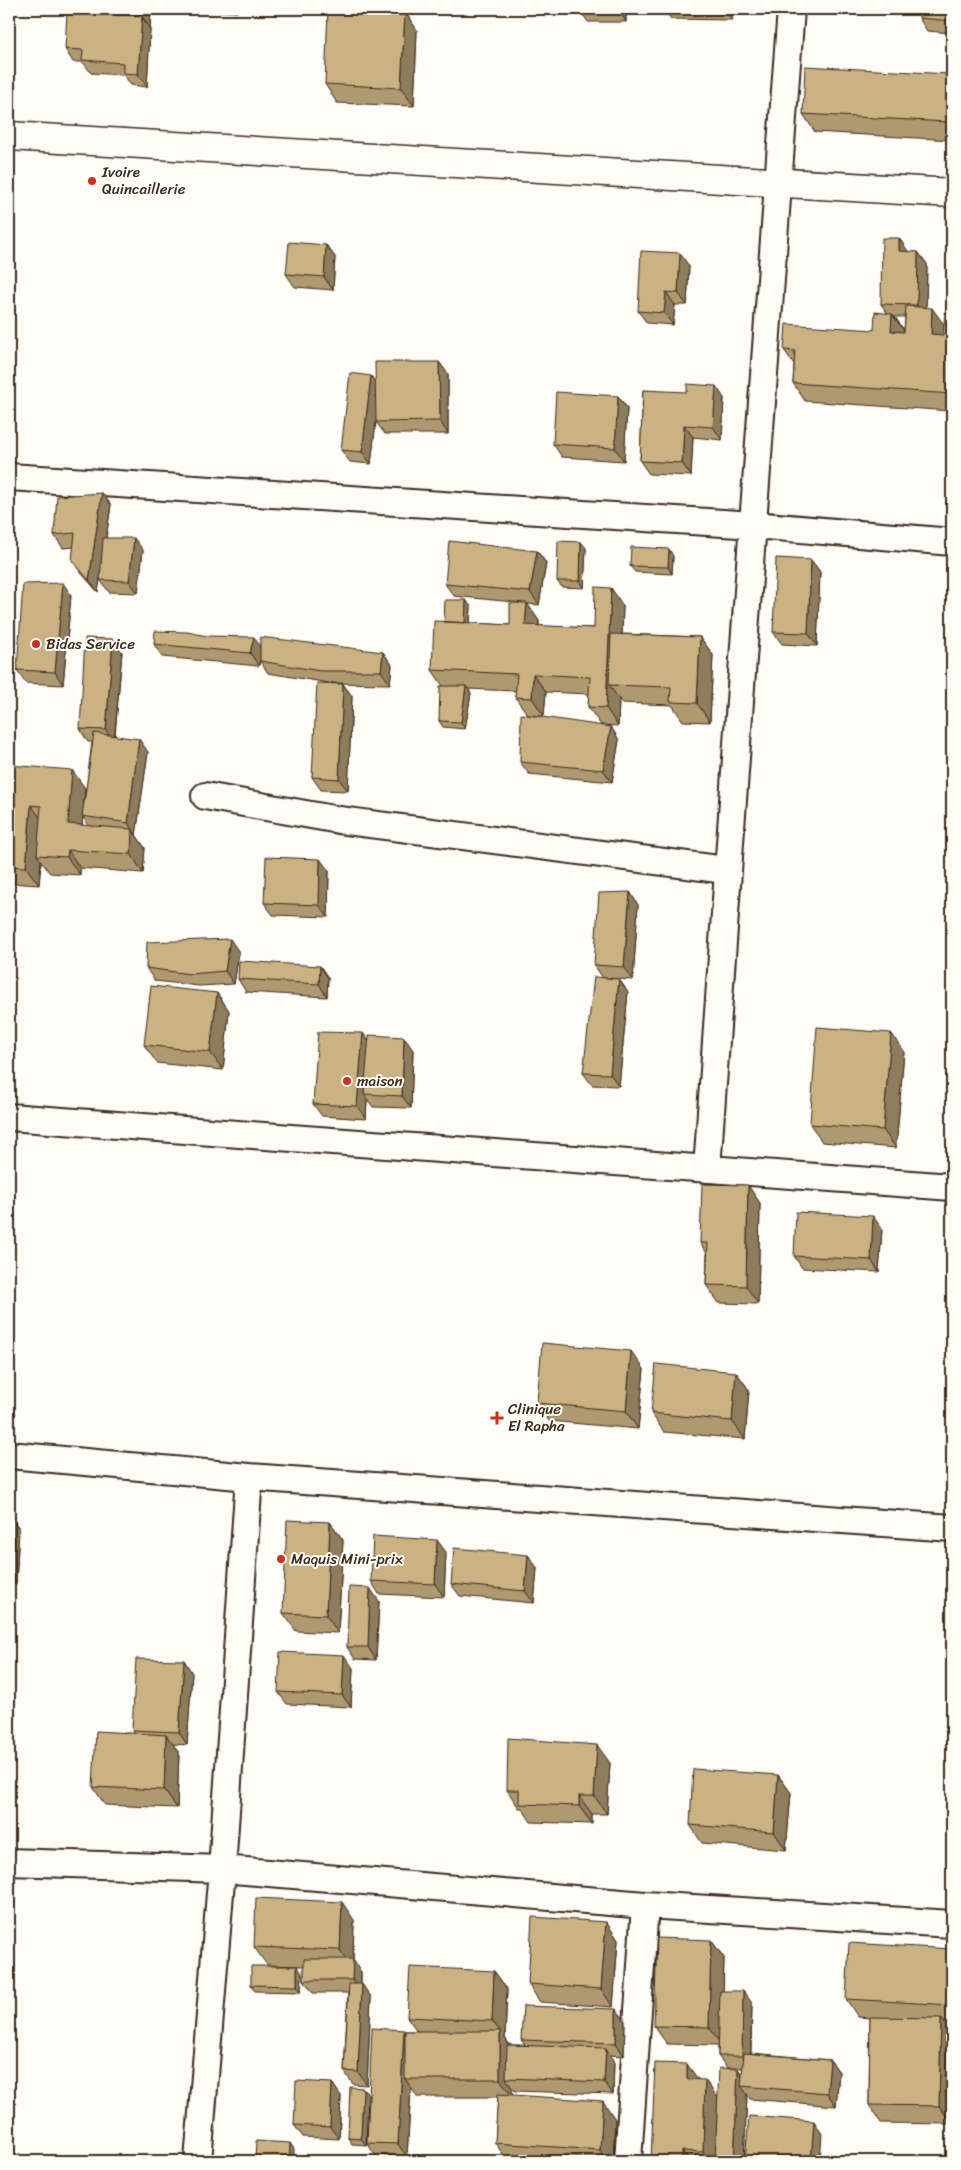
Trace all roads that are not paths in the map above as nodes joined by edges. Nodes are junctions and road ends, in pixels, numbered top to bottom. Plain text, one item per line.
1 (791, 9) edge
2 (9, 136) edge
3 (779, 183) junction
4 (952, 193) edge
5 (9, 477) edge
6 (754, 526) junction
7 (952, 542) edge
8 (205, 796) dead end
9 (726, 870) junction
10 (9, 1117) edge
11 (707, 1169) junction
12 (952, 1187) edge
13 (9, 1455) edge
14 (249, 1477) junction
15 (952, 1528) edge
16 (9, 1862) edge
17 (222, 1869) junction
18 (645, 1905) junction
19 (952, 1924) edge
20 (198, 2161) edge
21 (628, 2161) edge

1 - 3 street
2 - 3 street
3 - 4 street
3 - 6 street
5 - 6 street
6 - 7 street
6 - 9 street
8 - 9 street
9 - 11 street
10 - 11 street
11 - 12 street
13 - 14 street
14 - 15 street
14 - 17 street
16 - 17 street
17 - 18 street
17 - 20 street
18 - 19 street
18 - 21 street

